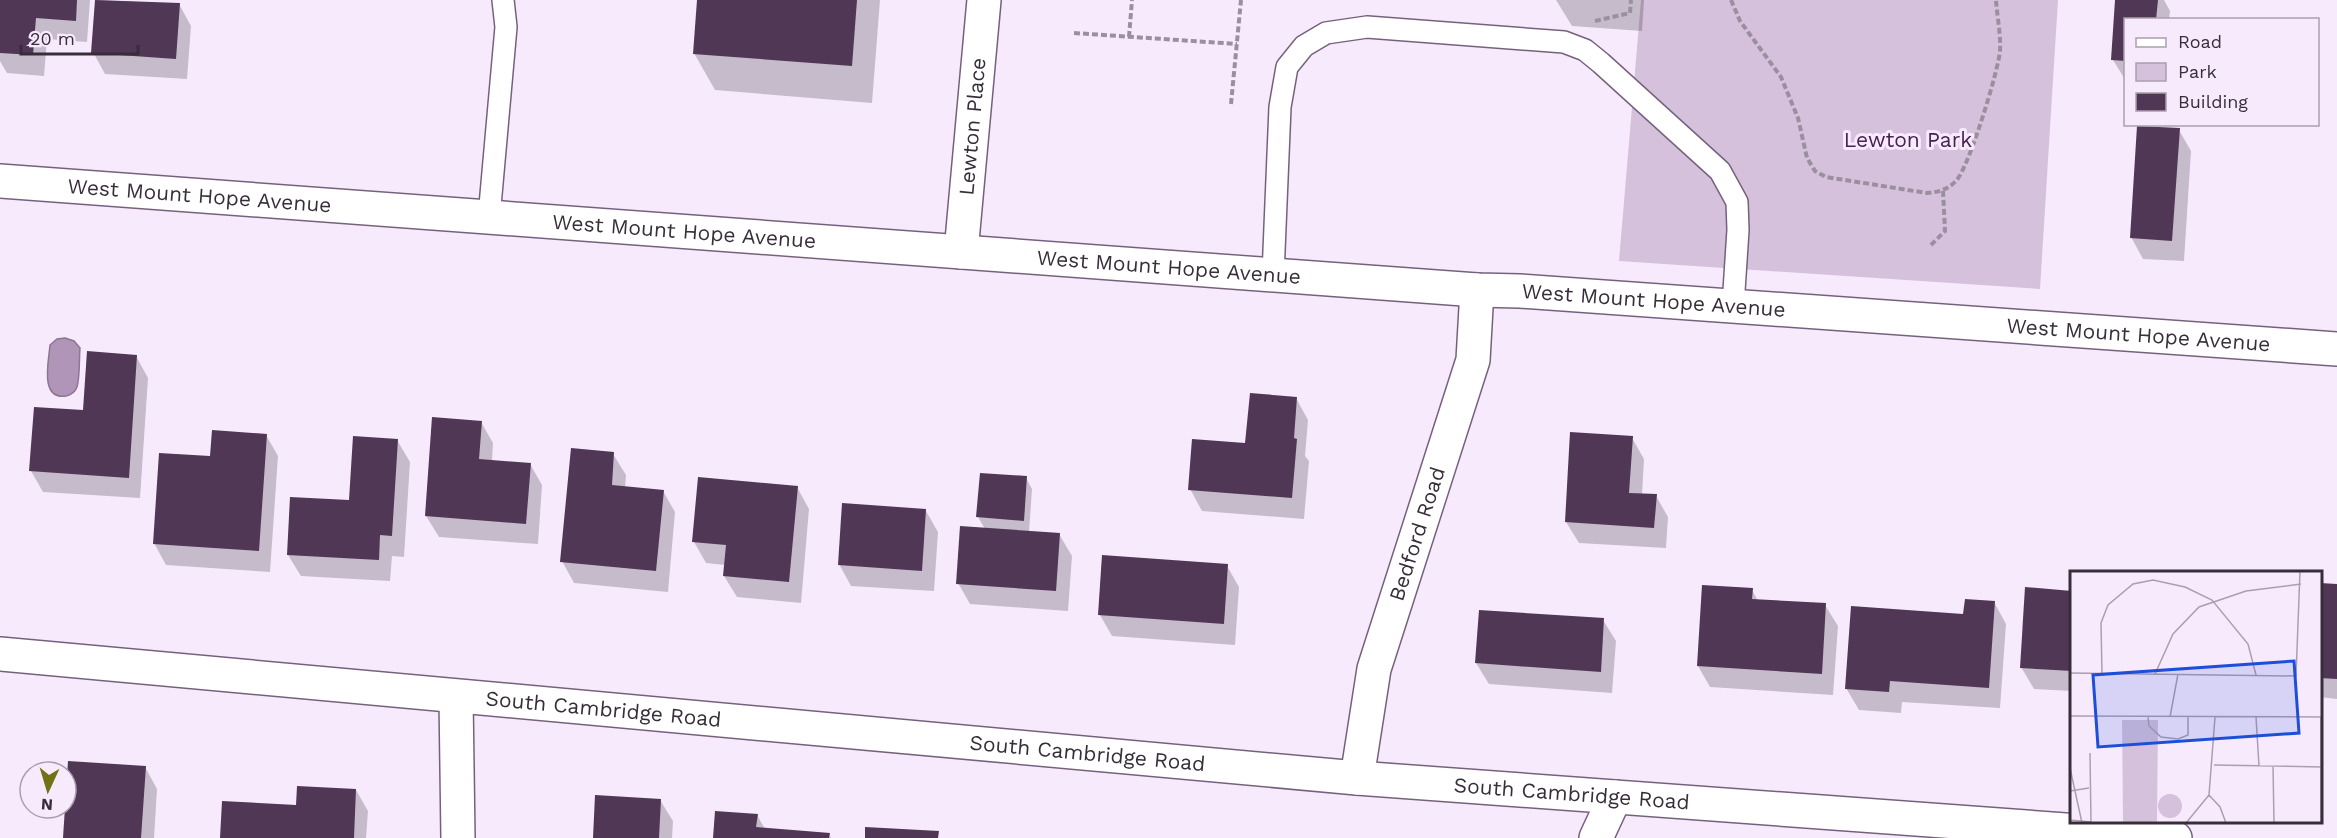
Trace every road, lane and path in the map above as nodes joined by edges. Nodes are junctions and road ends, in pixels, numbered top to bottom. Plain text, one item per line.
1 (503, 0) edge
2 (984, 0) edge
3 (1132, 0) edge
4 (1241, 0) edge
5 (1631, 0) edge
6 (1731, 0) edge
7 (1996, 0) edge
8 (1588, 22) dead end
9 (1074, 33) dead end
10 (1129, 37) junction
11 (1237, 44) junction
12 (1232, 104) dead end
13 (0, 181) edge
14 (1942, 191) junction
15 (489, 217) junction
16 (1931, 245) dead end
17 (961, 252) junction
18 (1273, 275) junction
19 (1477, 290) junction
20 (1733, 306) junction
21 (2337, 349) edge
22 (0, 654) edge
23 (456, 697) junction
24 (1357, 778) junction
25 (1615, 797) junction
26 (458, 838) edge
27 (1596, 838) edge
28 (2175, 838) edge

1 - 15 lane
2 - 17 street, Lewton Place
3 - 10 path
4 - 11 path
5 - 8 path
6 - 14 path
7 - 14 path
9 - 10 path
10 - 11 path
11 - 12 path
13 - 15 street, West Mount Hope Avenue
14 - 16 path
15 - 17 street, West Mount Hope Avenue
17 - 18 street, West Mount Hope Avenue
18 - 19 street, West Mount Hope Avenue
18 - 20 lane
19 - 20 street, West Mount Hope Avenue
19 - 24 street, Bedford Road
20 - 21 street, West Mount Hope Avenue
22 - 23 street, South Cambridge Road
23 - 24 street, South Cambridge Road
23 - 26 street
24 - 25 street, South Cambridge Road
25 - 27 street
25 - 28 street, South Cambridge Road

